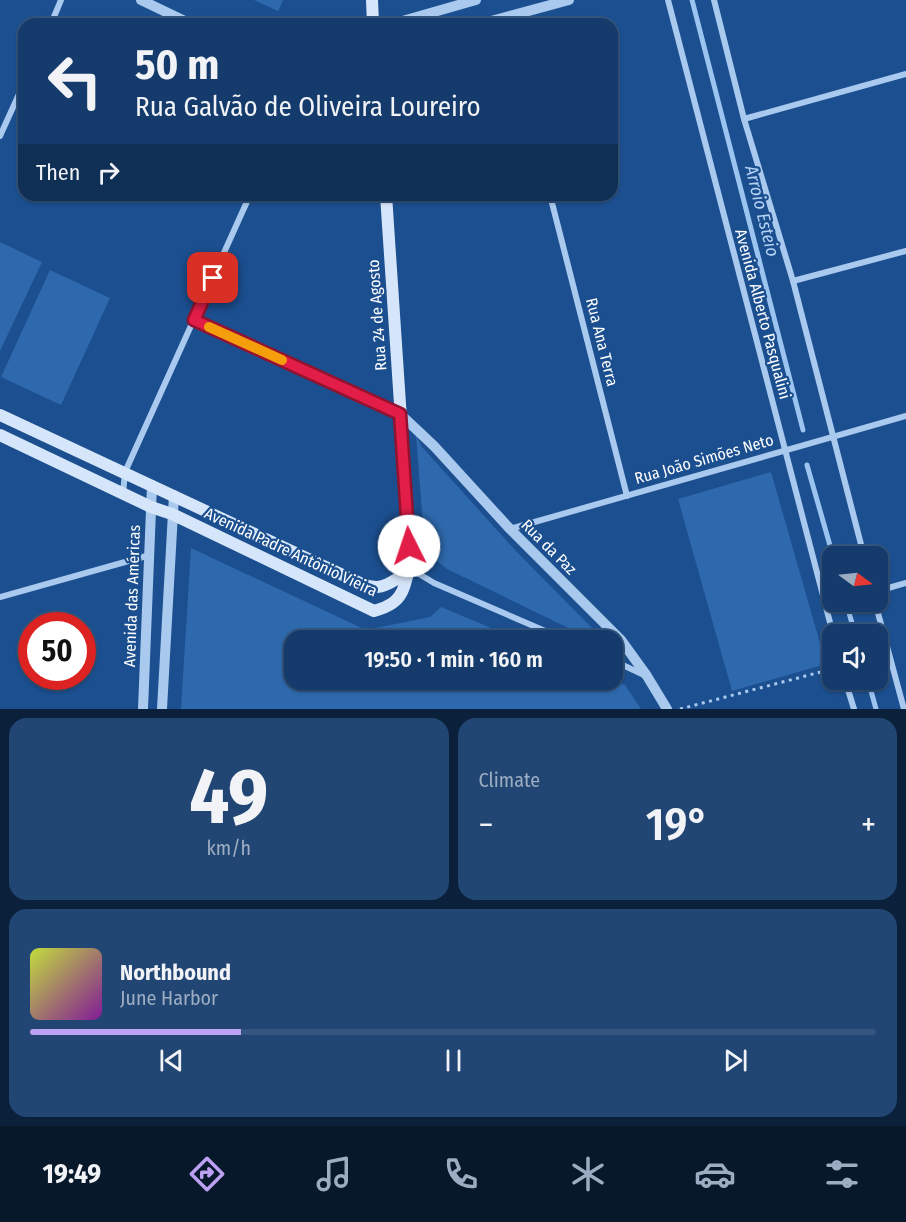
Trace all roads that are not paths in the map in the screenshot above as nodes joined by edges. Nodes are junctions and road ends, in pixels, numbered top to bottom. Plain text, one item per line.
1 (61, 0) edge
2 (141, 0) edge
3 (372, 0) edge
4 (476, 0) edge
5 (569, 0) edge
6 (668, 0) edge
7 (714, 0) edge
8 (54, 18) edge
9 (178, 18) edge
10 (373, 18) edge
11 (413, 18) edge
12 (515, 18) edge
13 (906, 74) edge
14 (18, 95) edge
15 (744, 119) junction
16 (2, 128) edge
17 (0, 136) edge
18 (247, 201) edge
19 (386, 201) edge
20 (552, 201) edge
21 (906, 251) edge
22 (793, 281) junction
23 (194, 320) junction
24 (400, 414) junction
25 (906, 416) edge
26 (5, 417) edge
27 (1, 436) edge
28 (831, 437) junction
29 (788, 449) junction
30 (125, 472) junction
31 (152, 485) junction
32 (123, 494) junction
33 (174, 495) junction
34 (627, 496) junction
35 (151, 507) junction
36 (172, 514) junction
37 (510, 529) junction
38 (861, 546) edge
39 (150, 555) junction
40 (408, 571) junction
41 (906, 584) edge
42 (888, 588) edge
43 (0, 597) edge
44 (878, 612) edge
45 (831, 624) edge
46 (543, 630) edge
47 (623, 665) edge
48 (647, 676) junction
49 (849, 690) edge
50 (142, 709) edge
51 (162, 709) edge
52 (667, 709) edge
53 (854, 709) edge
54 (904, 709) edge

1 - 8 street
2 - 9 street
3 - 10 main road
4 - 11 street
5 - 12 street
6 - 29 street, Avenida Alberto Pasqualini
7 - 15 street
13 - 15 street
14 - 16 street
15 - 22 street
16 - 17 street
18 - 23 street
19 - 24 main road, Rua 24 de Agosto
20 - 34 street, Rua Ana Terra
21 - 22 street
22 - 28 street
23 - 24 street
23 - 30 street
24 - 37 street, Rua da Paz
24 - 40 main road, Rua 24 de Agosto
25 - 28 street, Rua João Simões Neto
26 - 27 street
26 - 30 main road, Avenida Padre Antônio Vieira
27 - 32 main road, Avenida Padre Antônio Vieira
28 - 29 street, Rua João Simões Neto
28 - 38 street
29 - 34 street, Rua João Simões Neto
29 - 45 street, Avenida Alberto Pasqualini
30 - 31 main road, Avenida Padre Antônio Vieira
30 - 32 street
31 - 33 main road, Avenida Padre Antônio Vieira
31 - 35 street, Avenida das Américas
32 - 35 main road, Avenida Padre Antônio Vieira
33 - 36 street
33 - 40 main road, Avenida Padre Antônio Vieira
34 - 37 street, Rua João Simões Neto
35 - 36 main road, Avenida Padre Antônio Vieira
35 - 39 street, Avenida das Américas
36 - 40 main road, Avenida Padre Antônio Vieira
36 - 51 street
37 - 48 street, Rua da Paz
39 - 43 street
39 - 50 street, Avenida das Américas
40 - 46 street
41 - 42 street
44 - 54 street
47 - 48 street
48 - 52 street, Rua da Paz
49 - 53 street

